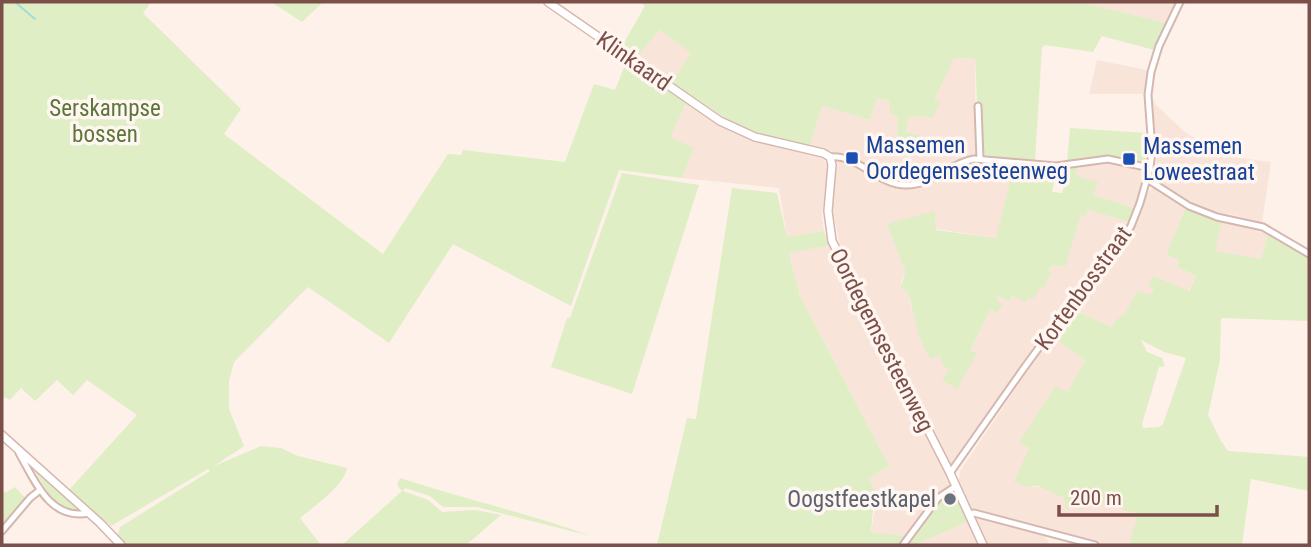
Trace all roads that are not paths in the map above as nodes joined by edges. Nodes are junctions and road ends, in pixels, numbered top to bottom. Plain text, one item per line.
1 (548, 2) edge
2 (1180, 2) edge
3 (978, 106) dead end
4 (830, 157) junction
5 (980, 159) junction
6 (1150, 169) junction
7 (1147, 179) junction
8 (1309, 254) edge
9 (2, 435) edge
10 (15, 446) junction
11 (950, 473) junction
12 (956, 486) junction
13 (40, 490) junction
14 (89, 513) junction
15 (969, 514) junction
16 (2, 531) edge
17 (1057, 537) junction
18 (121, 545) edge
19 (903, 545) edge
20 (983, 545) edge
21 (1055, 545) edge
22 (1095, 545) edge

1 - 4 street, Klinkaard
2 - 6 street, Kortenbosstraat
3 - 5 street
4 - 5 street
4 - 11 street, Oordegemsesteenweg
5 - 6 street
6 - 7 street, Kortenbosstraat
7 - 8 street
7 - 11 street, Kortenbosstraat
9 - 10 street
10 - 13 street
10 - 14 street
11 - 12 street, Oordegemsesteenweg
12 - 15 street, Oordegemsesteenweg
12 - 19 street
13 - 14 street
13 - 16 street
14 - 18 street
15 - 17 street
15 - 20 street, Oordegemsesteenweg
17 - 21 street
17 - 22 street

